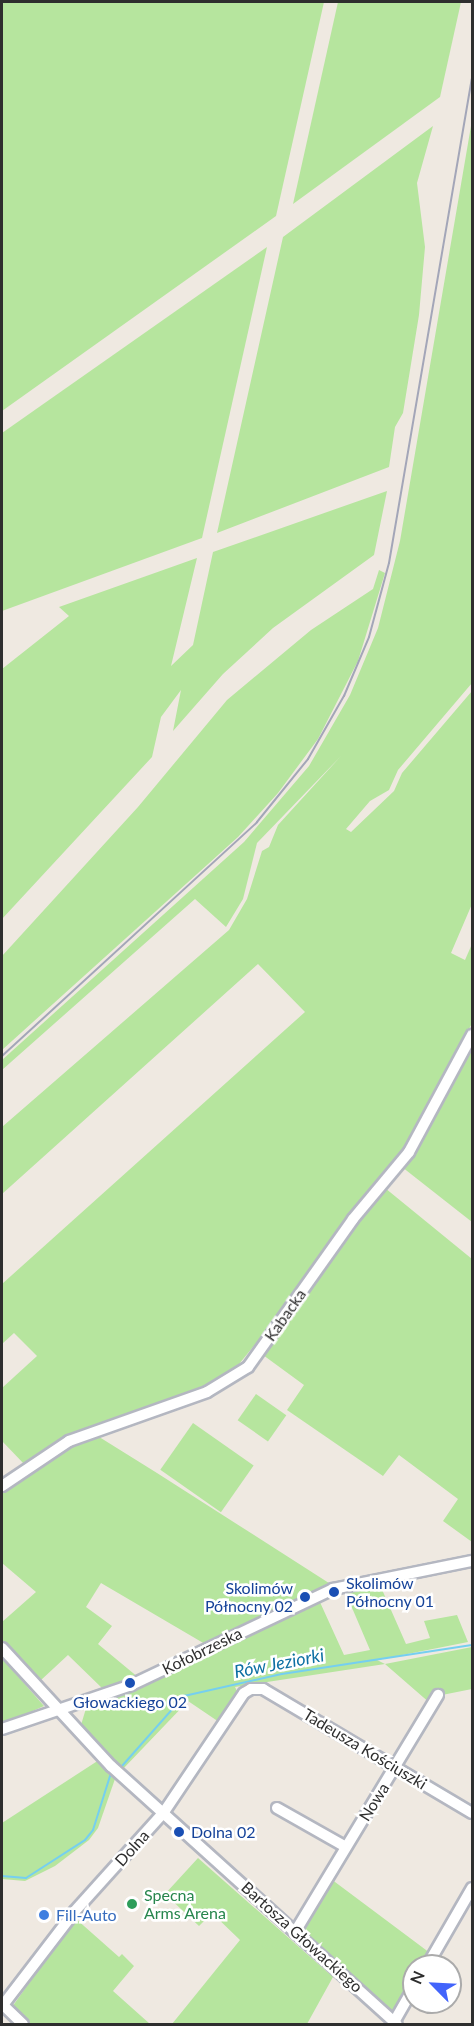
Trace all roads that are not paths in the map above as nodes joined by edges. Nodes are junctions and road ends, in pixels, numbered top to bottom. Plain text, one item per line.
1 (472, 1035) edge
2 (2, 1486) edge
3 (472, 1561) edge
4 (2, 1648) edge
5 (255, 1688) joint
6 (438, 1695) dead end
7 (58, 1709) junction
8 (3, 1728) edge
9 (395, 1767) junction
10 (278, 1808) dead end
11 (164, 1812) junction
12 (472, 1813) edge
13 (346, 1847) junction
14 (472, 1888) edge
15 (295, 1932) junction
16 (434, 1954) edge
17 (2, 2004) edge
18 (395, 2023) edge
19 (23, 2025) edge

1 - 2 street, Kabacka
3 - 7 street, Kołobrzeska
4 - 7 street, Bartosza Głowackiego
5 - 9 street, Tadeusza Kościuszki
5 - 11 street, Dolna
6 - 9 street, Nowa
7 - 8 street, Kołobrzeska
7 - 11 street, Bartosza Głowackiego
9 - 12 street, Tadeusza Kościuszki
9 - 13 street, Nowa
10 - 13 street
11 - 15 street, Bartosza Głowackiego
11 - 17 street, Dolna
13 - 15 street, Nowa
14 - 16 street
15 - 18 street, Bartosza Głowackiego
17 - 19 street, Dolna

